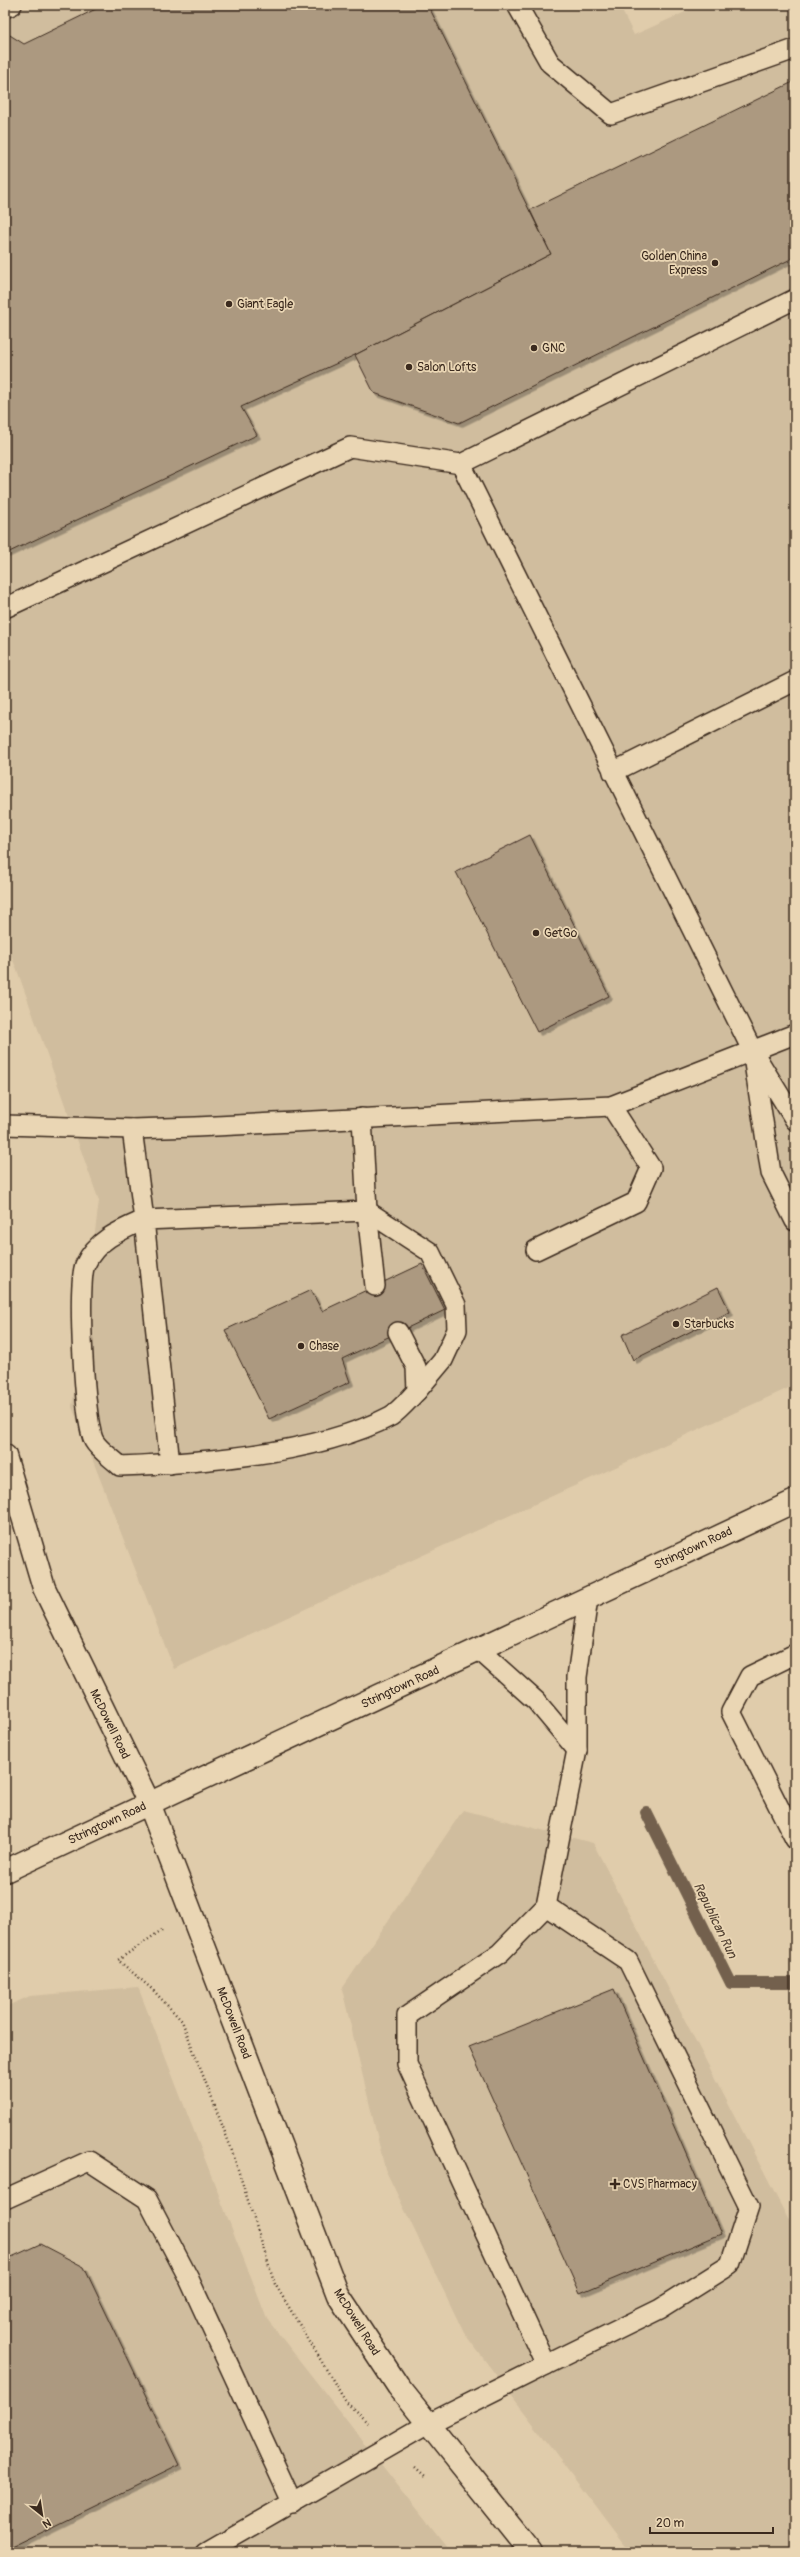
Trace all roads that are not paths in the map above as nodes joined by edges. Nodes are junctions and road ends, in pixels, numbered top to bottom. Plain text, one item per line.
1 (12, 5) edge
2 (517, 5) edge
3 (5, 8) edge
4 (795, 49) edge
5 (795, 299) edge
6 (461, 464) junction
7 (5, 608) edge
8 (795, 682) edge
9 (613, 772) junction
10 (795, 1034) edge
11 (752, 1050) junction
12 (611, 1106) junction
13 (362, 1118) junction
14 (795, 1120) edge
15 (5, 1125) edge
16 (132, 1129) junction
17 (367, 1211) junction
18 (144, 1220) junction
19 (795, 1221) edge
20 (536, 1250) dead end
21 (375, 1286) dead end
22 (398, 1332) dead end
23 (417, 1391) junction
24 (5, 1456) edge
25 (170, 1464) junction
26 (795, 1501) edge
27 (588, 1598) junction
28 (479, 1650) junction
29 (795, 1654) edge
30 (576, 1750) junction
31 (149, 1803) junction
32 (795, 1840) edge
33 (5, 1871) edge
34 (546, 1906) junction
35 (5, 2199) edge
36 (546, 2365) junction
37 (428, 2424) junction
38 (293, 2504) junction
39 (206, 2552) edge
40 (531, 2552) edge

1 - 3 lane
2 - 4 lane
5 - 6 lane
6 - 7 lane
6 - 9 lane
8 - 9 lane
9 - 11 lane
10 - 11 lane
11 - 12 lane
11 - 14 lane
11 - 19 lane
12 - 13 lane
12 - 20 lane
13 - 16 lane
13 - 17 lane
15 - 16 lane
16 - 18 lane
17 - 18 lane
17 - 21 lane
17 - 23 lane
18 - 25 lane
18 - 25 lane
22 - 23 lane
23 - 25 lane
24 - 31 street, McDowell Road
26 - 27 street, Stringtown Road
27 - 28 street, Stringtown Road
27 - 30 lane
28 - 30 lane
28 - 31 street, Stringtown Road
29 - 32 lane
30 - 34 lane
31 - 33 street, Stringtown Road
31 - 37 street, McDowell Road
34 - 36 lane
34 - 36 lane
35 - 38 lane
36 - 37 lane
37 - 38 lane
37 - 40 street, McDowell Road
38 - 39 lane

